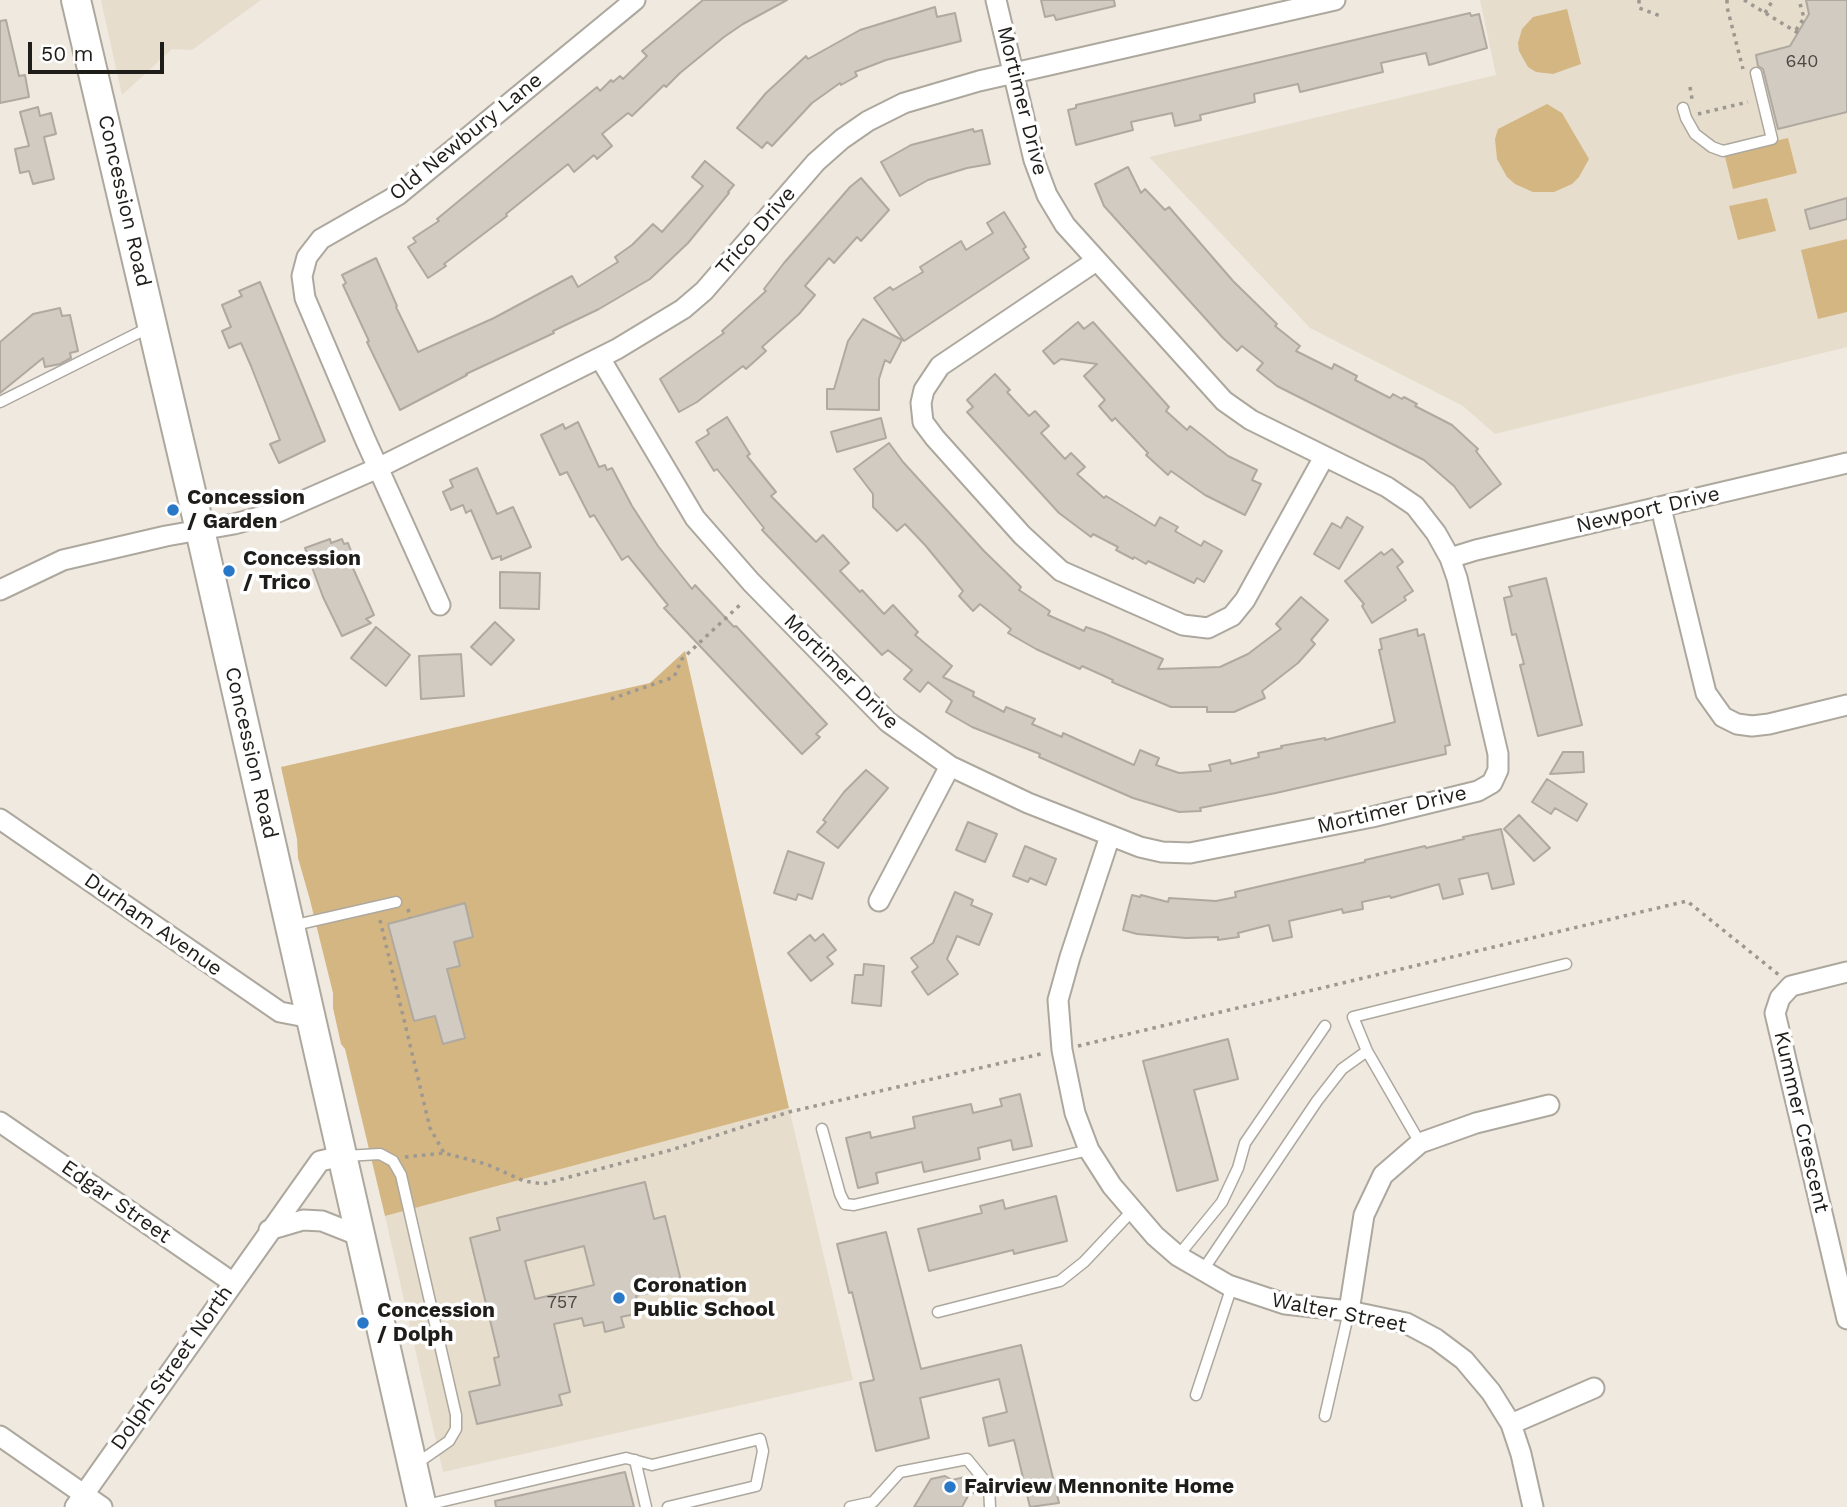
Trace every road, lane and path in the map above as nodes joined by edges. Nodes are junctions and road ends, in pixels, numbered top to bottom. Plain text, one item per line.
1 (75, 0) edge
2 (635, 0) edge
3 (996, 0) edge
4 (1335, 0) edge
5 (1639, 0) edge
6 (1727, 0) edge
7 (1744, 0) edge
8 (1773, 0) edge
9 (1799, 0) edge
10 (1765, 13) junction
11 (1660, 16) dead end
12 (1756, 72) dead end
13 (1744, 74) dead end
14 (1014, 75) junction
15 (1689, 87) dead end
16 (1751, 101) dead end
17 (1683, 108) dead end
18 (1096, 261) junction
19 (152, 326) junction
20 (600, 358) junction
21 (0, 402) edge
22 (1324, 457) junction
23 (1847, 463) edge
24 (378, 468) junction
25 (1661, 508) junction
26 (200, 530) junction
27 (1450, 558) junction
28 (0, 590) edge
29 (742, 603) dead end
30 (440, 605) dead end
31 (611, 699) dead end
32 (1847, 705) edge
33 (950, 766) junction
34 (0, 819) edge
35 (1110, 836) junction
36 (879, 901) dead end
37 (397, 906) joint
38 (379, 915) dead end
39 (410, 918) dead end
40 (290, 926) junction
41 (1566, 964) dead end
42 (1847, 972) edge
43 (1791, 986) junction
44 (311, 1018) junction
45 (1325, 1026) dead end
46 (1072, 1047) dead end
47 (1367, 1051) junction
48 (1049, 1053) dead end
49 (1549, 1105) dead end
50 (0, 1122) edge
51 (822, 1129) dead end
52 (1420, 1143) junction
53 (1089, 1150) junction
54 (444, 1153) junction
55 (342, 1156) junction
56 (405, 1157) dead end
57 (1132, 1211) junction
58 (269, 1230) junction
59 (360, 1236) junction
60 (1178, 1255) junction
61 (1203, 1270) junction
62 (232, 1282) junction
63 (1232, 1286) junction
64 (1349, 1311) junction
65 (939, 1312) dead end
66 (1847, 1319) edge
67 (1594, 1388) dead end
68 (1196, 1395) dead end
69 (1325, 1416) dead end
70 (1511, 1424) junction
71 (0, 1436) edge
72 (635, 1460) junction
73 (413, 1466) junction
74 (79, 1501) edge
75 (422, 1506) edge
76 (103, 1507) edge
77 (646, 1507) edge
78 (668, 1507) edge
79 (850, 1507) edge
80 (990, 1507) edge
81 (1533, 1507) edge

1 - 19 main road, Concession Road
2 - 24 street, Old Newbury Lane
3 - 14 street, Mortimer Drive
4 - 14 street, Trico Drive
5 - 11 path
6 - 13 path
7 - 10 path
8 - 10 path
9 - 10 path
12 - 17 lane
14 - 18 street, Mortimer Drive
14 - 20 street, Trico Drive
15 - 16 path
18 - 22 street, Mortimer Drive
18 - 22 street
19 - 21 lane
19 - 26 main road, Concession Road
20 - 24 street, Trico Drive
20 - 33 street, Mortimer Drive
22 - 27 street, Mortimer Drive
23 - 25 street, Newport Drive
24 - 26 street, Trico Drive
24 - 30 street, Old Newbury Lane
25 - 27 street, Newport Drive
25 - 32 street
26 - 28 street, Trico Drive
26 - 40 main road, Concession Road
27 - 35 street, Mortimer Drive
29 - 31 path
33 - 35 street, Mortimer Drive
33 - 36 street
34 - 44 street, Durham Avenue
35 - 53 street, Walter Street
37 - 39 path
37 - 40 lane
38 - 54 path
40 - 44 main road, Concession Road
41 - 47 lane
42 - 43 street
43 - 46 path
43 - 66 street, Kummer Crescent
44 - 55 main road, Concession Road
45 - 60 lane
47 - 52 lane
47 - 61 lane
48 - 54 path
49 - 52 street
50 - 62 street, Edgar Street
51 - 53 lane
52 - 64 street
53 - 57 street, Walter Street
54 - 56 path
55 - 58 street, Dolph Street North
55 - 59 main road, Concession Road
55 - 73 lane
57 - 60 street, Walter Street
57 - 65 lane
58 - 59 street
58 - 62 street, Dolph Street North
59 - 73 main road, Concession Road
60 - 61 street, Walter Street
61 - 63 street, Walter Street
62 - 74 street, Dolph Street North
63 - 64 street, Walter Street
63 - 68 lane
64 - 69 lane
64 - 70 street, Walter Street
67 - 70 street
70 - 81 street, Walter Street
71 - 74 street
72 - 75 lane
72 - 77 lane
72 - 78 lane
73 - 75 main road, Concession Road
74 - 76 street
79 - 80 lane

